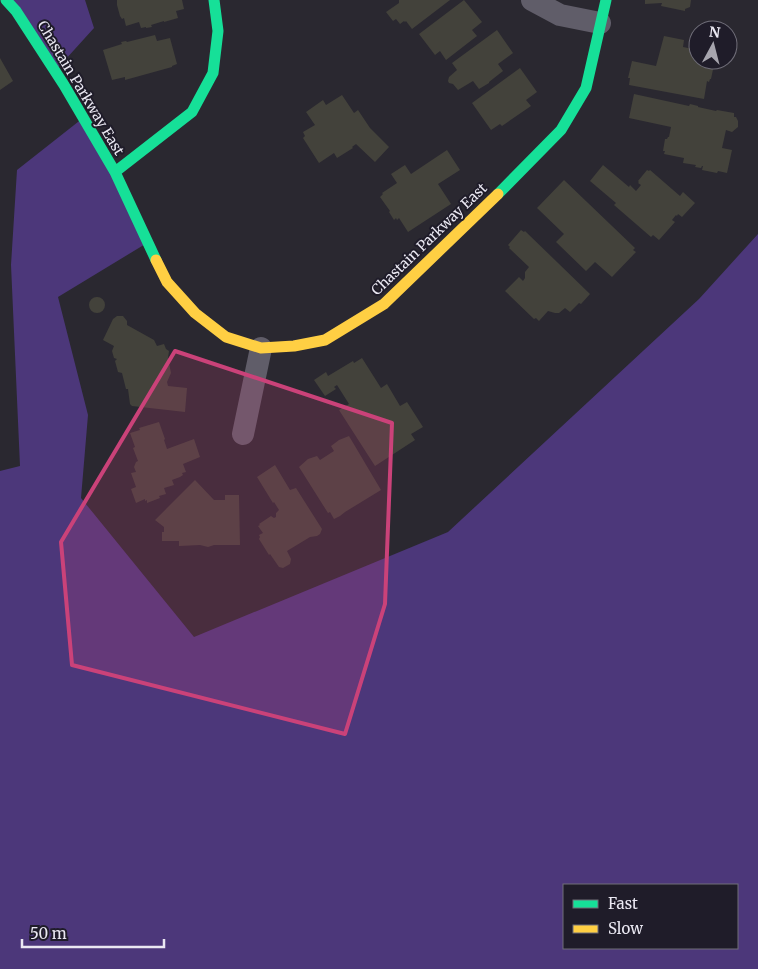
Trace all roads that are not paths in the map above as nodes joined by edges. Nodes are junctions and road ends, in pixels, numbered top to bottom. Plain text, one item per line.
1 (6, 0) edge
2 (214, 0) edge
3 (532, 0) edge
4 (606, 0) edge
5 (600, 24) junction
6 (114, 172) junction
7 (261, 348) junction
8 (243, 434) dead end

1 - 6 street, Chastain Parkway East
2 - 6 street
3 - 5 street
4 - 5 street, Chastain Parkway East
5 - 7 street, Chastain Parkway East
6 - 7 street, Chastain Parkway East
7 - 8 street

